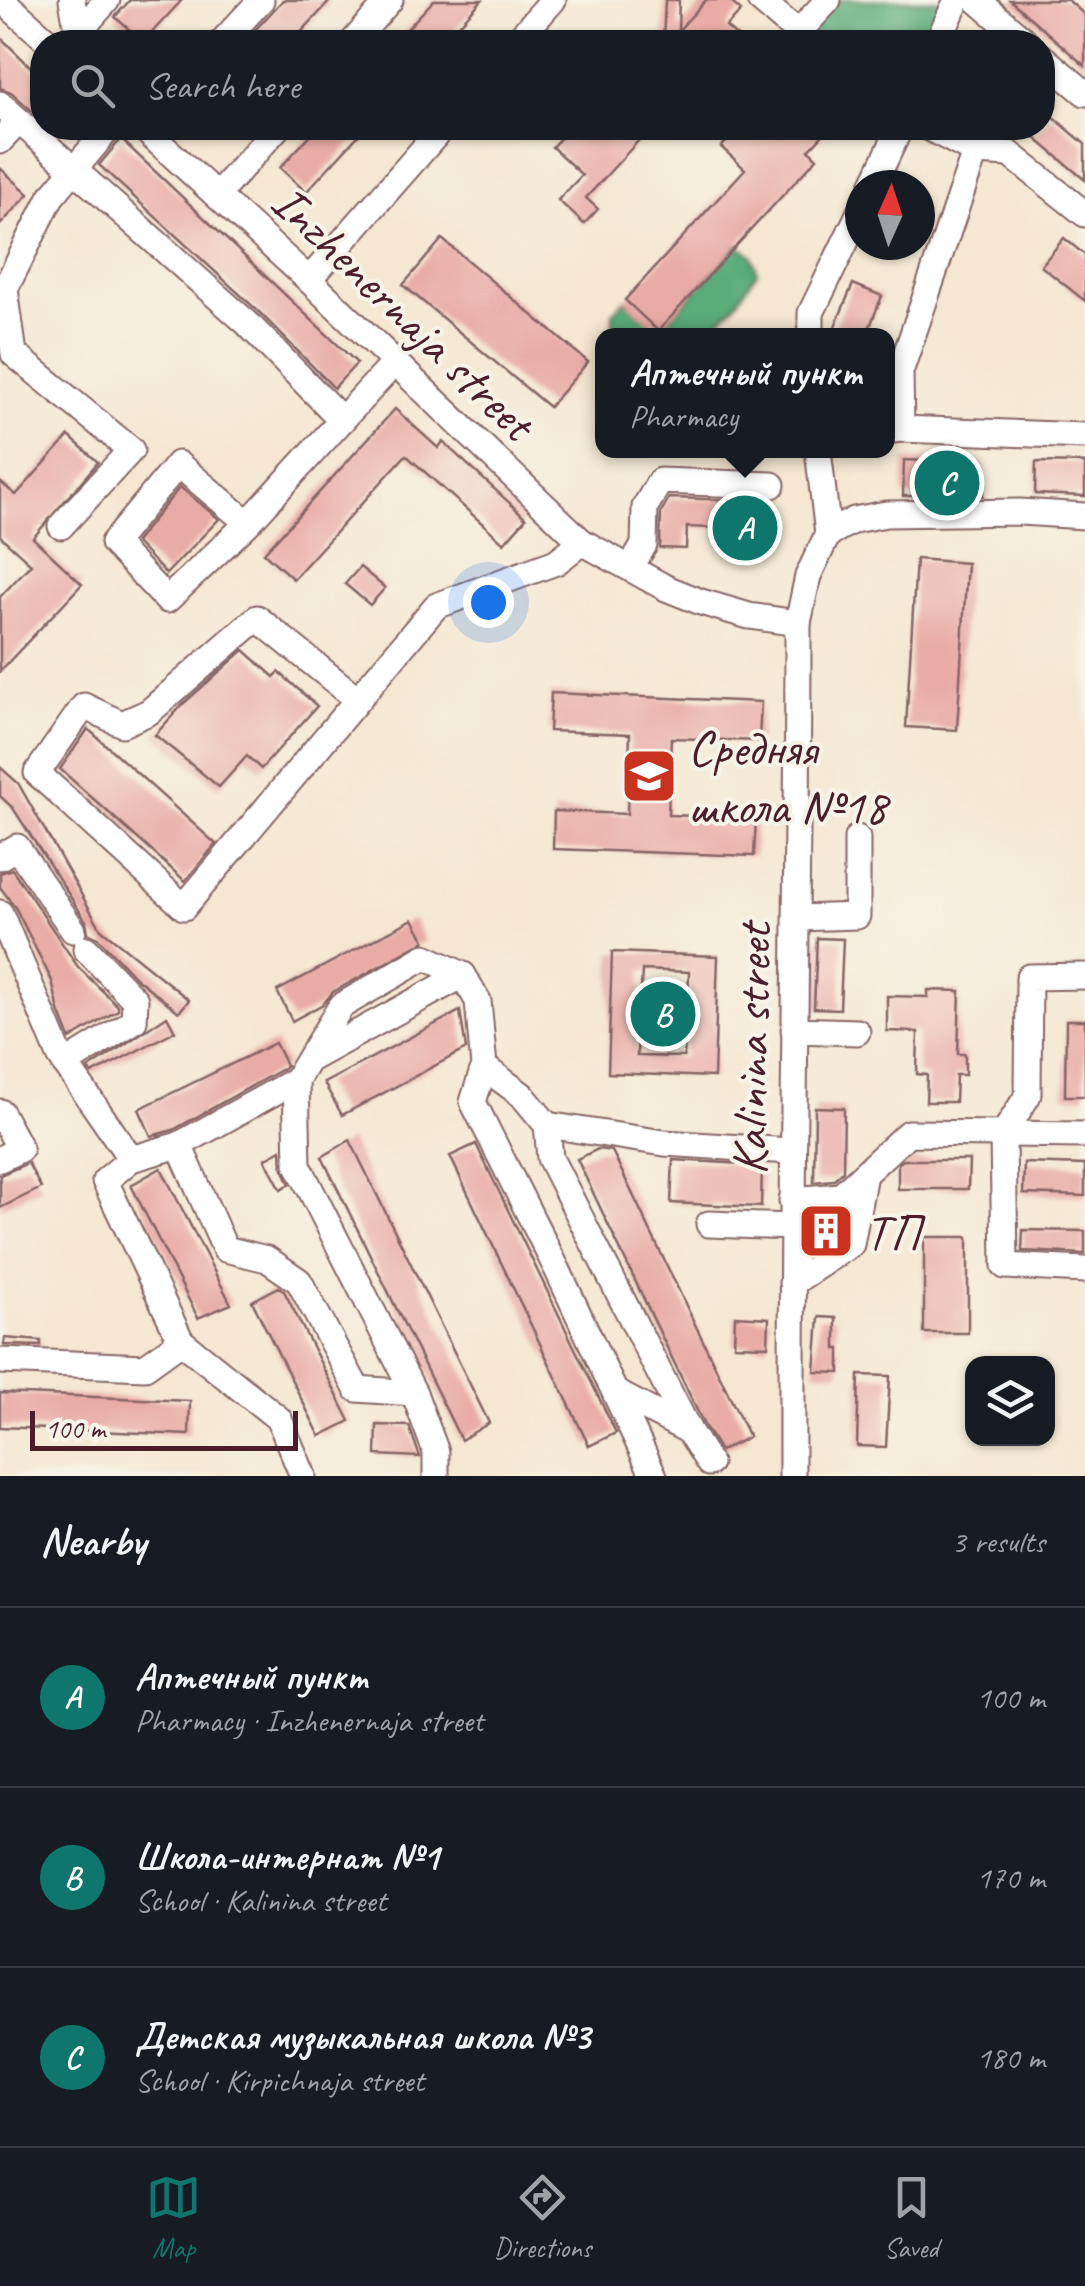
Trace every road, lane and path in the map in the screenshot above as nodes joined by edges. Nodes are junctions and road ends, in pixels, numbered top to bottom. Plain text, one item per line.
1 (2, 0) edge
2 (72, 0) edge
3 (107, 0) edge
4 (261, 0) edge
5 (390, 0) edge
6 (553, 0) edge
7 (760, 0) edge
8 (828, 0) edge
9 (957, 0) edge
10 (976, 0) edge
11 (36, 30) edge
12 (73, 30) edge
13 (80, 30) edge
14 (233, 30) edge
15 (364, 30) edge
16 (527, 30) edge
17 (794, 30) edge
18 (808, 30) edge
19 (943, 30) edge
20 (1012, 30) edge
21 (1055, 68) edge
22 (1085, 94) edge
23 (9, 112) edge
24 (30, 130) edge
25 (41, 140) edge
26 (99, 140) edge
27 (157, 140) edge
28 (266, 140) edge
29 (431, 140) edge
30 (894, 140) edge
31 (952, 140) edge
32 (0, 141) edge
33 (975, 152) junction
34 (74, 169) junction
35 (880, 170) edge
36 (217, 195) junction
37 (1085, 214) edge
38 (845, 243) edge
39 (308, 280) junction
40 (811, 328) edge
41 (7, 361) edge
42 (394, 363) junction
43 (342, 420) junction
44 (895, 420) edge
45 (895, 430) edge
46 (1085, 436) edge
47 (821, 458) edge
48 (772, 486) dead end
49 (1085, 516) edge
50 (248, 524) junction
51 (61, 526) dead end
52 (828, 534) junction
53 (582, 542) junction
54 (631, 567) junction
55 (798, 623) junction
56 (356, 698) junction
57 (857, 838) dead end
58 (0, 857) edge
59 (0, 913) edge
60 (798, 918) junction
61 (11, 971) edge
62 (463, 975) junction
63 (1085, 976) edge
64 (340, 1006) junction
65 (310, 1012) dead end
66 (794, 1030) junction
67 (857, 1032) dead end
68 (65, 1064) junction
69 (484, 1067) junction
70 (302, 1070) junction
71 (0, 1112) edge
72 (547, 1125) junction
73 (1003, 1134) junction
74 (1085, 1135) edge
75 (179, 1146) junction
76 (792, 1151) junction
77 (131, 1158) junction
78 (0, 1159) edge
79 (864, 1174) junction
80 (792, 1200) junction
81 (709, 1224) dead end
82 (792, 1227) junction
83 (1085, 1270) edge
84 (792, 1284) junction
85 (181, 1340) junction
86 (0, 1361) edge
87 (414, 1393) junction
88 (616, 1393) junction
89 (689, 1430) junction
90 (709, 1463) dead end
91 (303, 1476) edge
92 (436, 1476) edge
93 (654, 1476) edge
94 (792, 1476) edge

1 - 11 street
2 - 12 street
3 - 13 street
4 - 14 street
5 - 15 street
6 - 16 street
7 - 17 street
8 - 18 street
9 - 19 street
10 - 20 street
21 - 22 street
23 - 24 street
23 - 32 street
25 - 34 street
26 - 34 street
27 - 36 street, Inzhenernaja street
28 - 36 street
29 - 39 street
30 - 35 street
31 - 33 street
33 - 37 street
33 - 44 street
34 - 41 street
34 - 43 street
36 - 39 street, Inzhenernaja street
38 - 40 street
39 - 42 street, Inzhenernaja street
41 - 51 street
42 - 43 street
42 - 53 street, Inzhenernaja street
43 - 50 street
45 - 46 street
47 - 52 street
48 - 54 street
49 - 52 street
50 - 50 street
52 - 55 street
53 - 54 street, Inzhenernaja street
53 - 56 street
54 - 55 street, Inzhenernaja street
55 - 60 street, Kalinina street
56 - 56 street
57 - 60 street
58 - 68 street
59 - 61 street
60 - 66 street, Kalinina street
61 - 68 street
62 - 64 street
62 - 69 street
62 - 70 street
63 - 73 street
64 - 65 street
64 - 70 street
66 - 67 street
66 - 76 street, Kalinina street
68 - 77 street
69 - 72 street
69 - 88 street
70 - 75 street
70 - 87 street
71 - 78 street
72 - 76 street
72 - 89 street
73 - 74 street
73 - 79 street
73 - 83 street
75 - 77 street
75 - 87 street
76 - 80 street, Kalinina street
77 - 85 street
79 - 80 street
79 - 84 street
80 - 82 street, Kalinina street
81 - 82 street
82 - 84 street, Kalinina street
84 - 94 street, Kalinina street
85 - 86 street
85 - 91 street
87 - 92 street
88 - 89 street
88 - 93 street
89 - 90 street

